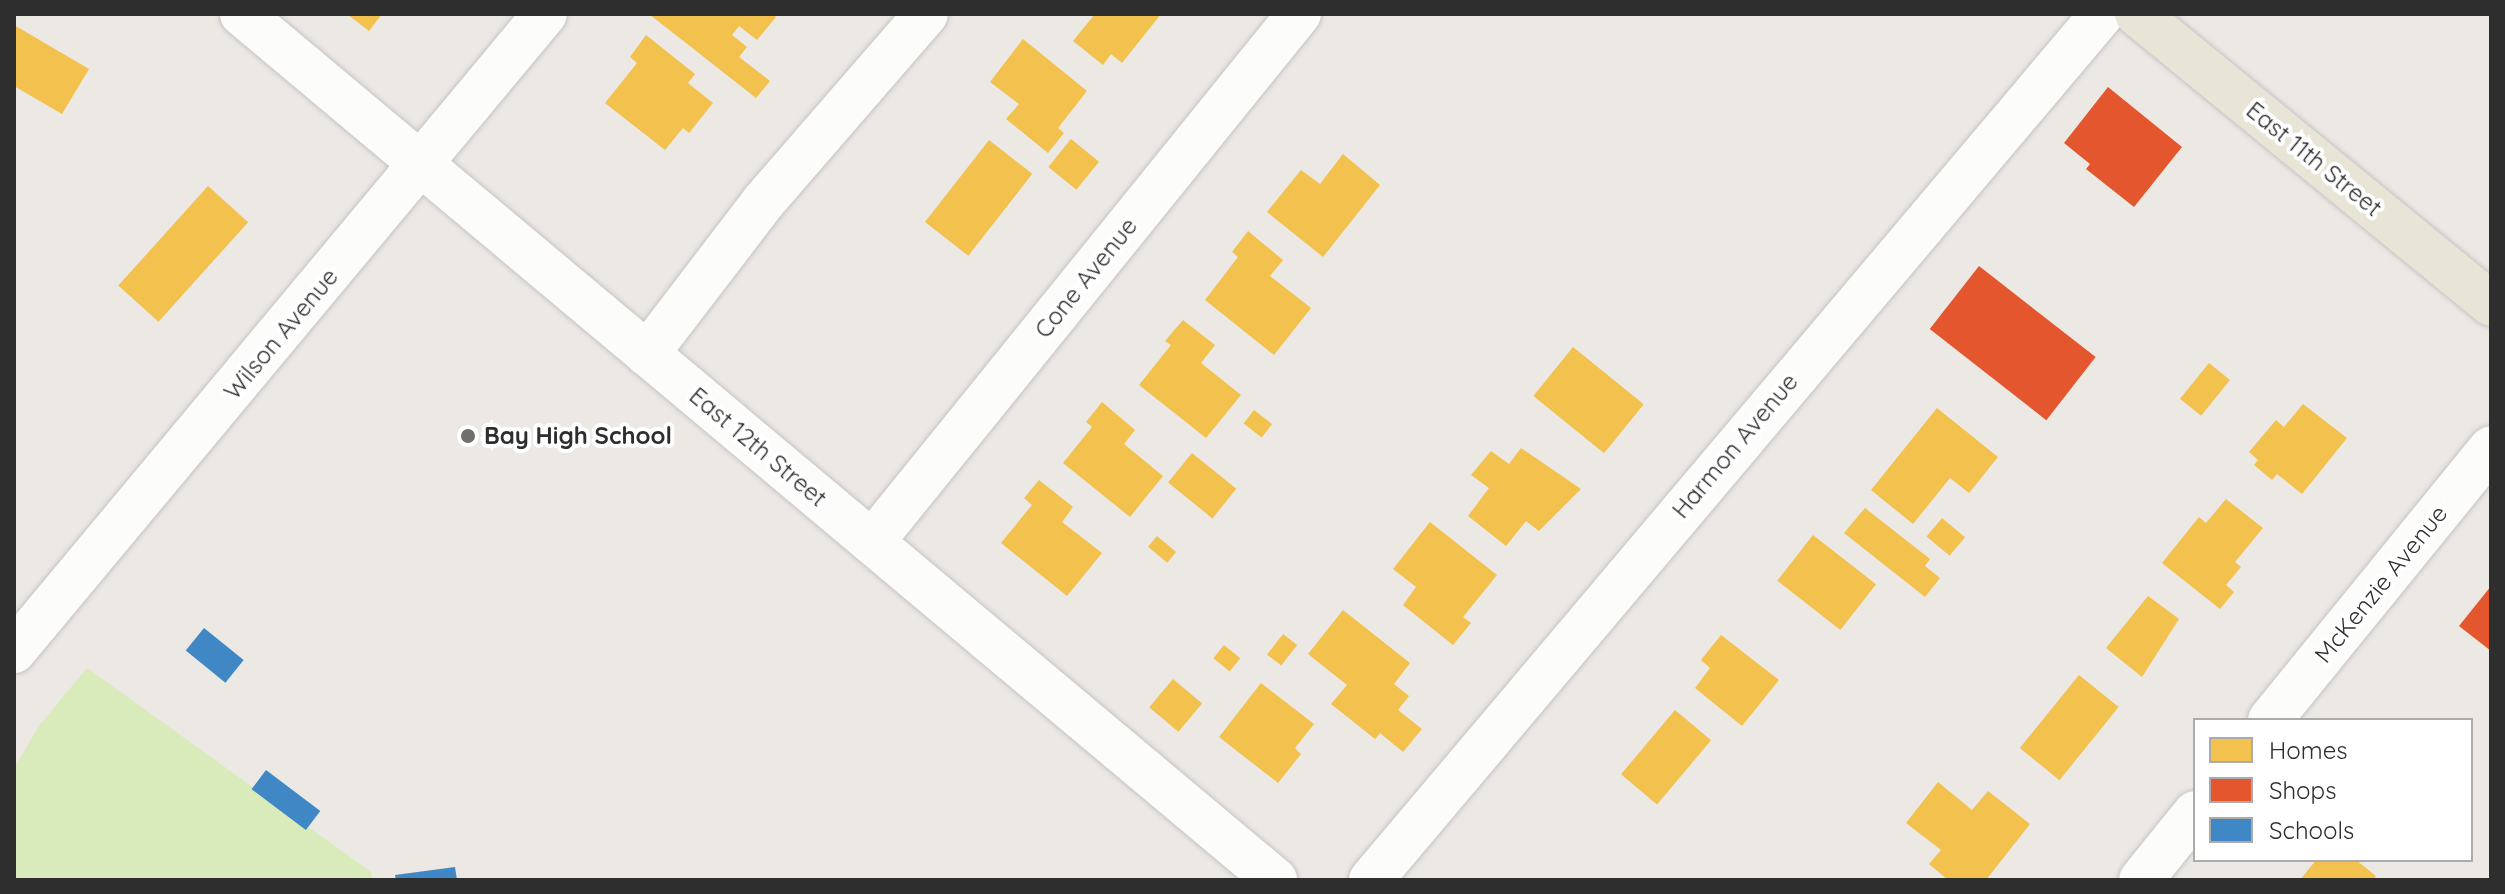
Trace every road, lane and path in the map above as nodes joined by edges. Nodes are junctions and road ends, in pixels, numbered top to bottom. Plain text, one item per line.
1 (242, 14) edge
2 (545, 14) edge
3 (926, 14) edge
4 (1299, 14) edge
5 (2102, 14) edge
6 (2137, 14) edge
7 (422, 167) junction
8 (2491, 304) edge
9 (647, 354) junction
10 (2491, 448) edge
11 (872, 542) junction
12 (14, 651) edge
13 (2272, 718) edge
14 (2193, 815) edge
15 (1275, 880) edge
16 (1371, 880) edge
17 (2141, 880) edge

1 - 7 street, East 12th Street
2 - 7 street, Wilson Avenue
3 - 9 street
4 - 11 street, Cone Avenue
5 - 16 street, Harmon Avenue
6 - 8 main road, East 11th Street
7 - 9 street, East 12th Street
7 - 12 street, Wilson Avenue
9 - 11 street, East 12th Street
10 - 13 street, McKenzie Avenue
11 - 15 street, East 12th Street
14 - 17 street

